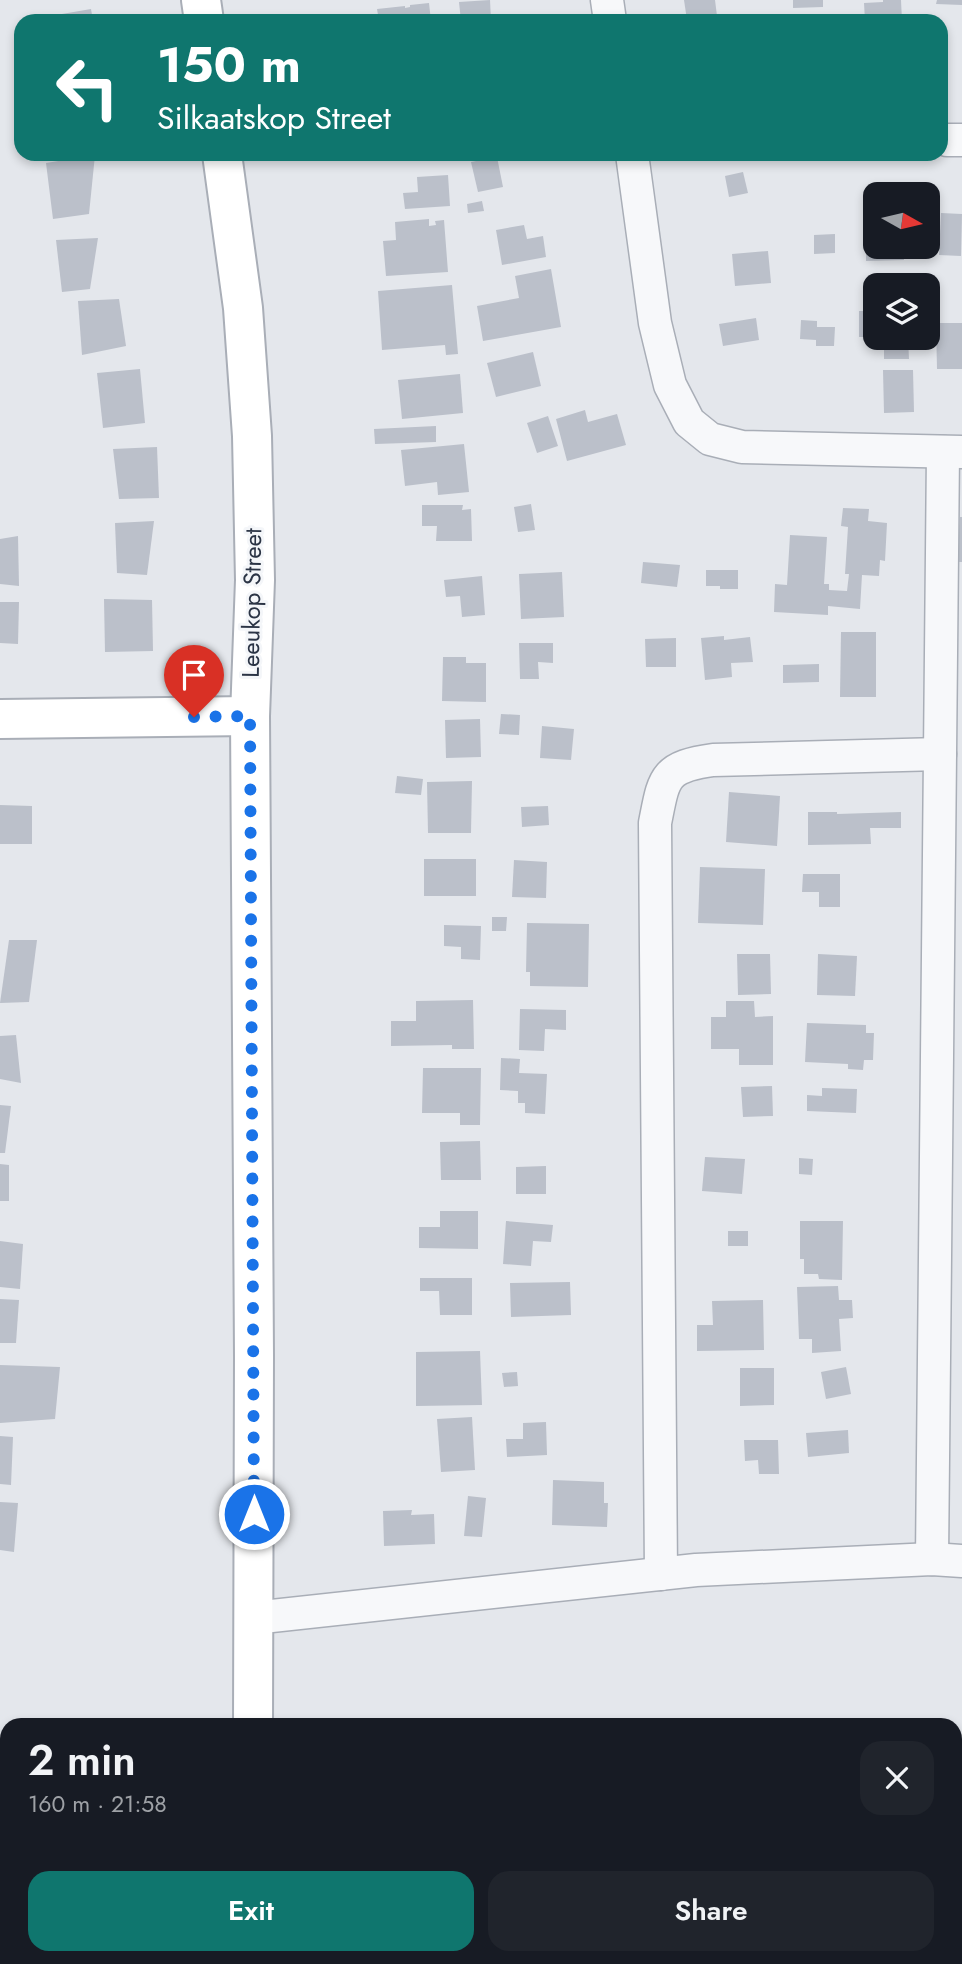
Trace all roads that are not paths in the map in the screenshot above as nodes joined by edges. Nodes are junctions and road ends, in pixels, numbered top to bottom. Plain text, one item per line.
1 (223, 161) edge
2 (633, 161) edge
3 (953, 452) edge
4 (250, 716) junction
5 (0, 719) edge
6 (940, 754) junction
7 (947, 1560) edge
8 (661, 1574) junction
9 (253, 1618) junction
10 (253, 1718) edge

1 - 4 street, Leeukop Street
2 - 3 street
3 - 6 street
4 - 5 street
4 - 9 street, Leeukop Street
6 - 7 street
6 - 8 street
7 - 8 street
8 - 9 street
9 - 10 street, Leeukop Street

